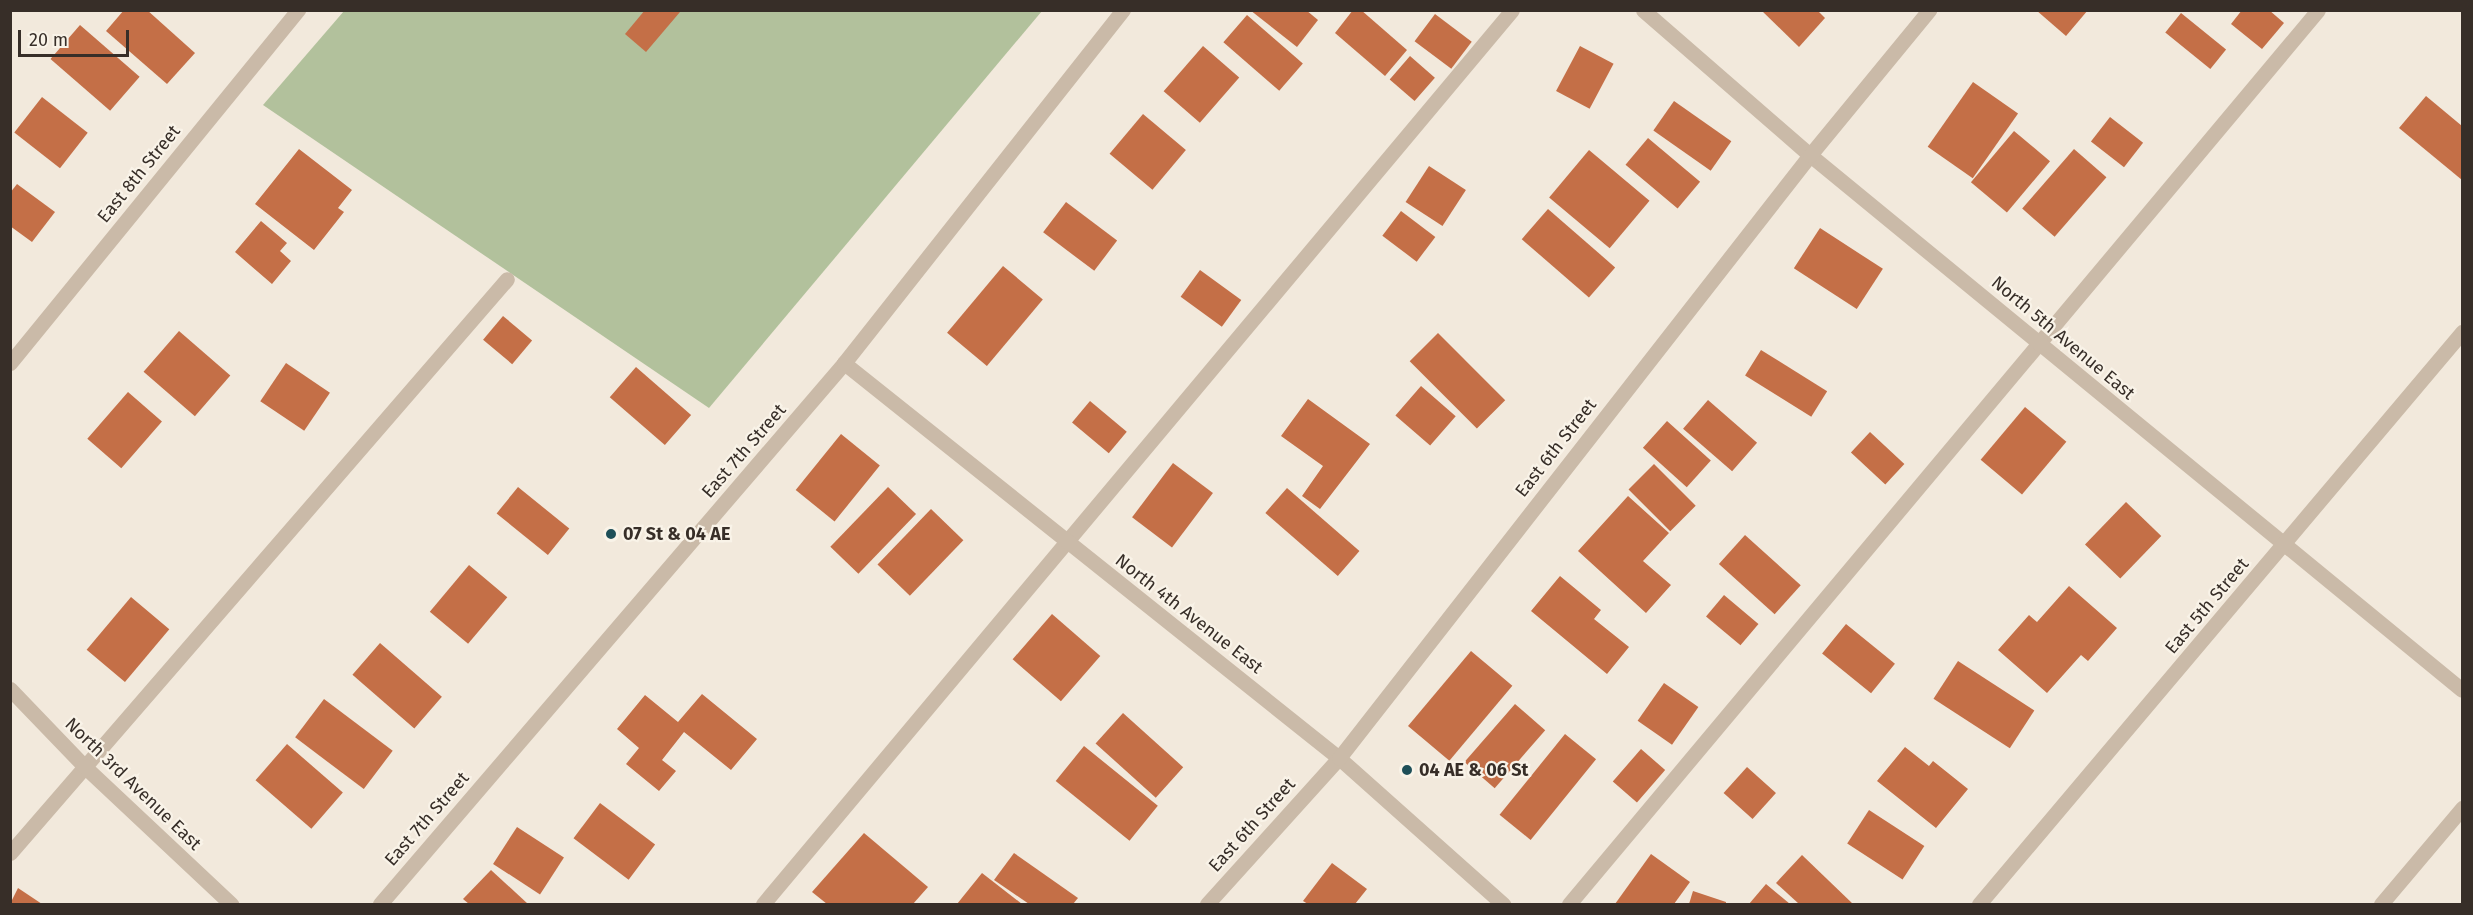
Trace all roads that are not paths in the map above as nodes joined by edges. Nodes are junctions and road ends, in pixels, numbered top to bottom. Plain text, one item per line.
1 (297, 10) edge
2 (1123, 10) edge
3 (1512, 10) edge
4 (1643, 10) edge
5 (1929, 10) edge
6 (2318, 10) edge
7 (1810, 155) junction
8 (507, 279) dead end
9 (2463, 332) edge
10 (2039, 344) junction
11 (10, 363) edge
12 (844, 363) junction
13 (1066, 542) junction
14 (2284, 546) junction
15 (10, 689) edge
16 (2463, 690) edge
17 (1339, 758) junction
18 (84, 766) junction
19 (2463, 808) edge
20 (10, 853) edge
21 (231, 904) edge
22 (380, 904) edge
23 (763, 904) edge
24 (1207, 904) edge
25 (1503, 904) edge
26 (1569, 904) edge
27 (1979, 904) edge
28 (2381, 904) edge

1 - 11 street, East 8th Street
2 - 12 street, East 7th Street
3 - 13 street
4 - 7 street, North 5th Avenue East
5 - 7 street, East 6th Street
6 - 10 street
7 - 10 street, North 5th Avenue East
7 - 17 street, East 6th Street
8 - 18 street
9 - 14 street, East 5th Street
10 - 14 street, North 5th Avenue East
10 - 26 street
12 - 13 street, North 4th Avenue East
12 - 22 street, East 7th Street
13 - 17 street, North 4th Avenue East
13 - 23 street
14 - 16 street, North 5th Avenue East
14 - 27 street, East 5th Street
15 - 18 street, North 3rd Avenue East
17 - 24 street, East 6th Street
17 - 25 street, North 4th Avenue East
18 - 20 street
18 - 21 street, North 3rd Avenue East
19 - 28 street

